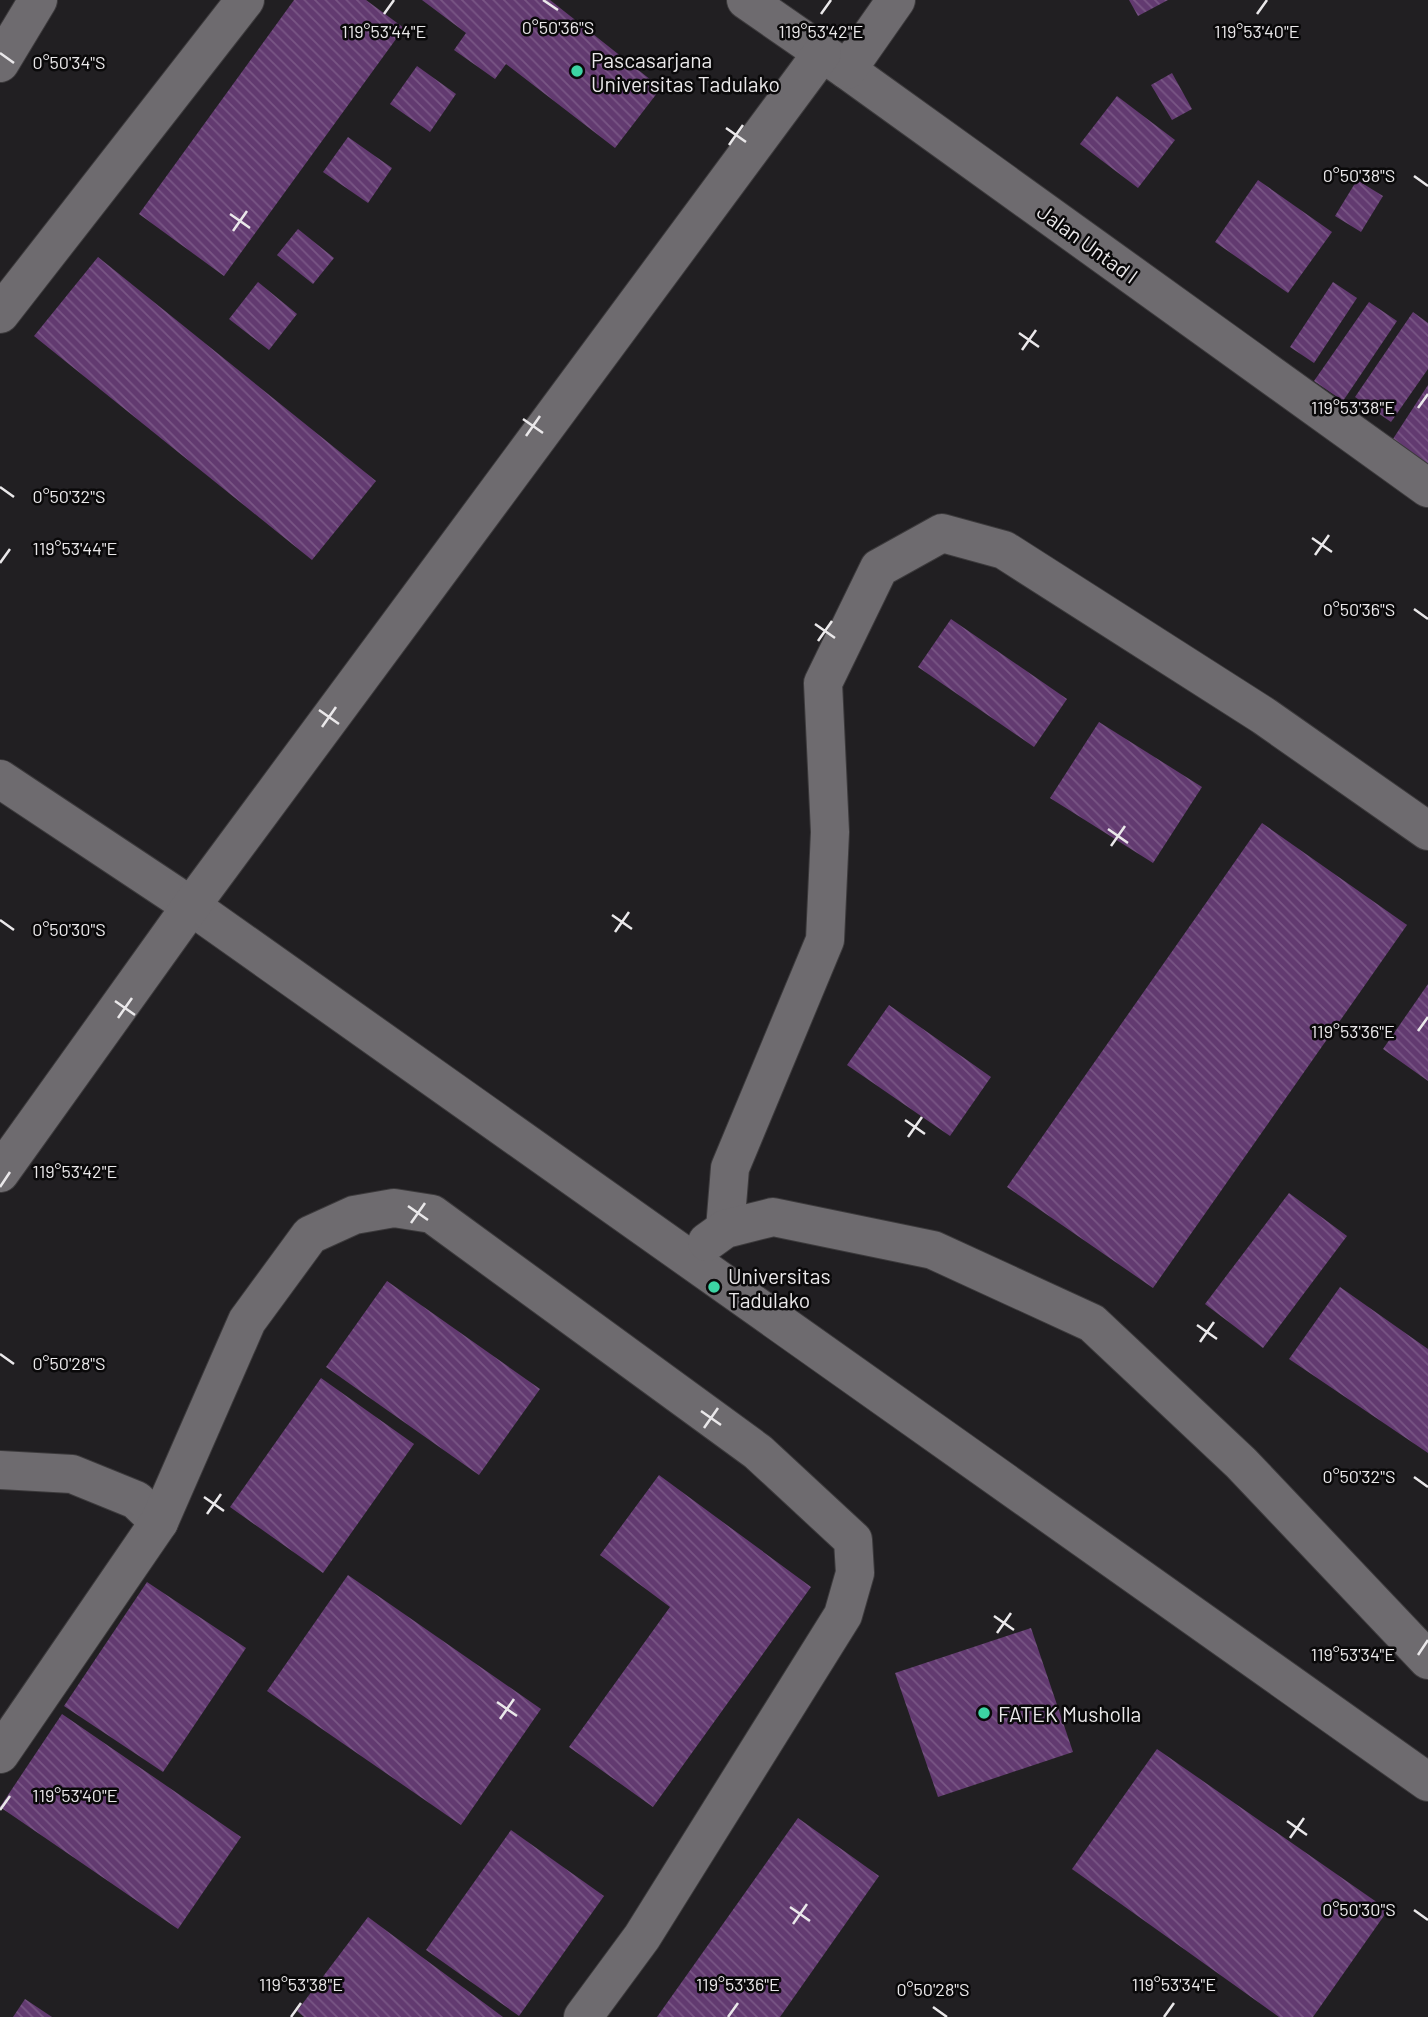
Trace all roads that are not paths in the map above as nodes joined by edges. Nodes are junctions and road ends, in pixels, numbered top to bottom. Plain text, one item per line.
1 (38, 0) edge
2 (245, 0) edge
3 (746, 0) edge
4 (896, 0) edge
5 (835, 61) junction
6 (0, 63) edge
7 (0, 314) edge
8 (1428, 488) edge
9 (0, 779) edge
10 (1428, 831) edge
11 (191, 906) junction
12 (0, 1173) edge
13 (725, 1229) junction
14 (687, 1257) junction
15 (0, 1470) edge
16 (159, 1522) junction
17 (1428, 1660) edge
18 (0, 1754) edge
19 (1428, 1782) edge
20 (583, 2017) edge

1 - 6 street
2 - 7 street
3 - 5 street, Jalan Untad I
4 - 5 street
5 - 8 street, Jalan Untad I
5 - 11 street
9 - 11 street
10 - 13 street
11 - 12 street
11 - 14 street
13 - 14 street
13 - 17 street
14 - 19 street
15 - 16 street
16 - 18 street
16 - 20 street

